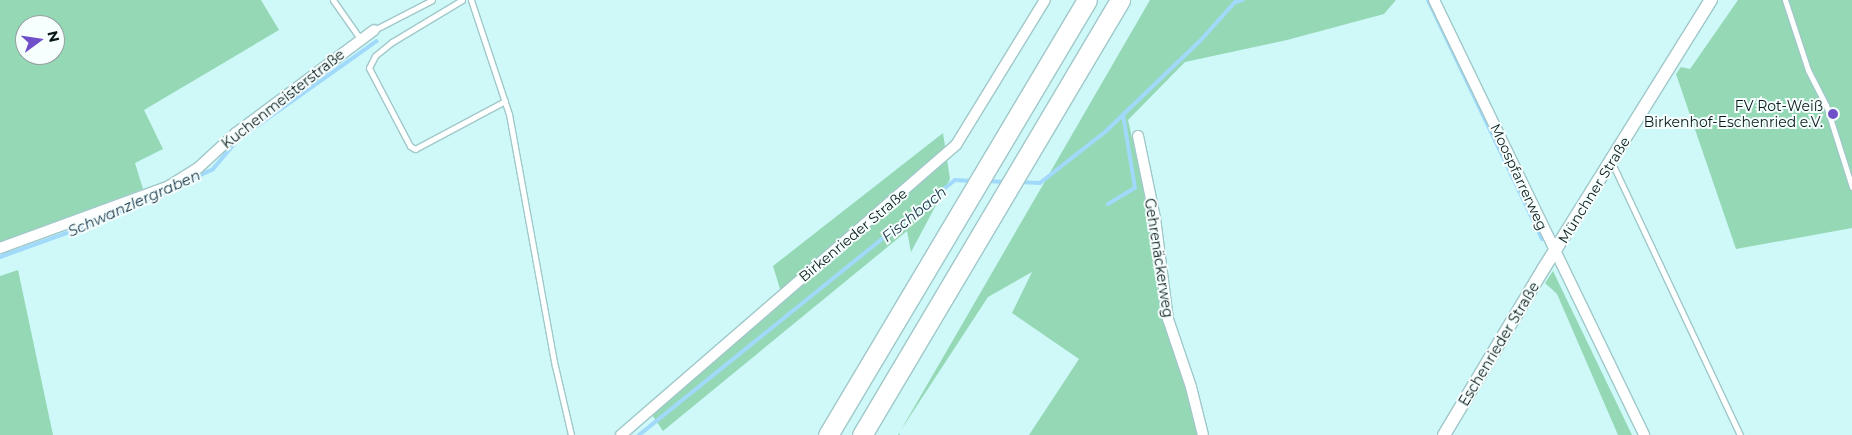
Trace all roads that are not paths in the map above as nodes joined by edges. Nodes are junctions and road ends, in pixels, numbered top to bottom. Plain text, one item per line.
1 (333, 0) edge
2 (432, 0) edge
3 (462, 0) edge
4 (471, 0) edge
5 (1045, 0) edge
6 (1088, 0) edge
7 (1120, 0) edge
8 (1434, 0) edge
9 (1712, 0) edge
10 (1785, 0) edge
11 (374, 30) joint
12 (361, 40) junction
13 (505, 100) junction
14 (1138, 136) dead end
15 (1612, 162) junction
16 (1852, 187) edge
17 (0, 248) edge
18 (1555, 252) junction
19 (571, 435) edge
20 (621, 435) edge
21 (828, 435) edge
22 (862, 435) edge
23 (1203, 435) edge
24 (1444, 435) edge
25 (1644, 435) edge
26 (1740, 435) edge

1 - 12 lane
2 - 11 lane
3 - 13 lane
4 - 13 lane
5 - 20 street, Birkenrieder Straße
6 - 21 highway
7 - 22 highway
8 - 18 street, Moospfarrerweg
9 - 15 street, Münchner Straße
10 - 16 lane
11 - 12 street, Kuchenmeisterstraße
12 - 17 street, Kuchenmeisterstraße
13 - 19 lane
14 - 23 street, Gehrenäckerweg
15 - 18 street, Münchner Straße
15 - 26 lane
18 - 24 street, Eschenrieder Straße
18 - 25 street, Moospfarrerweg

